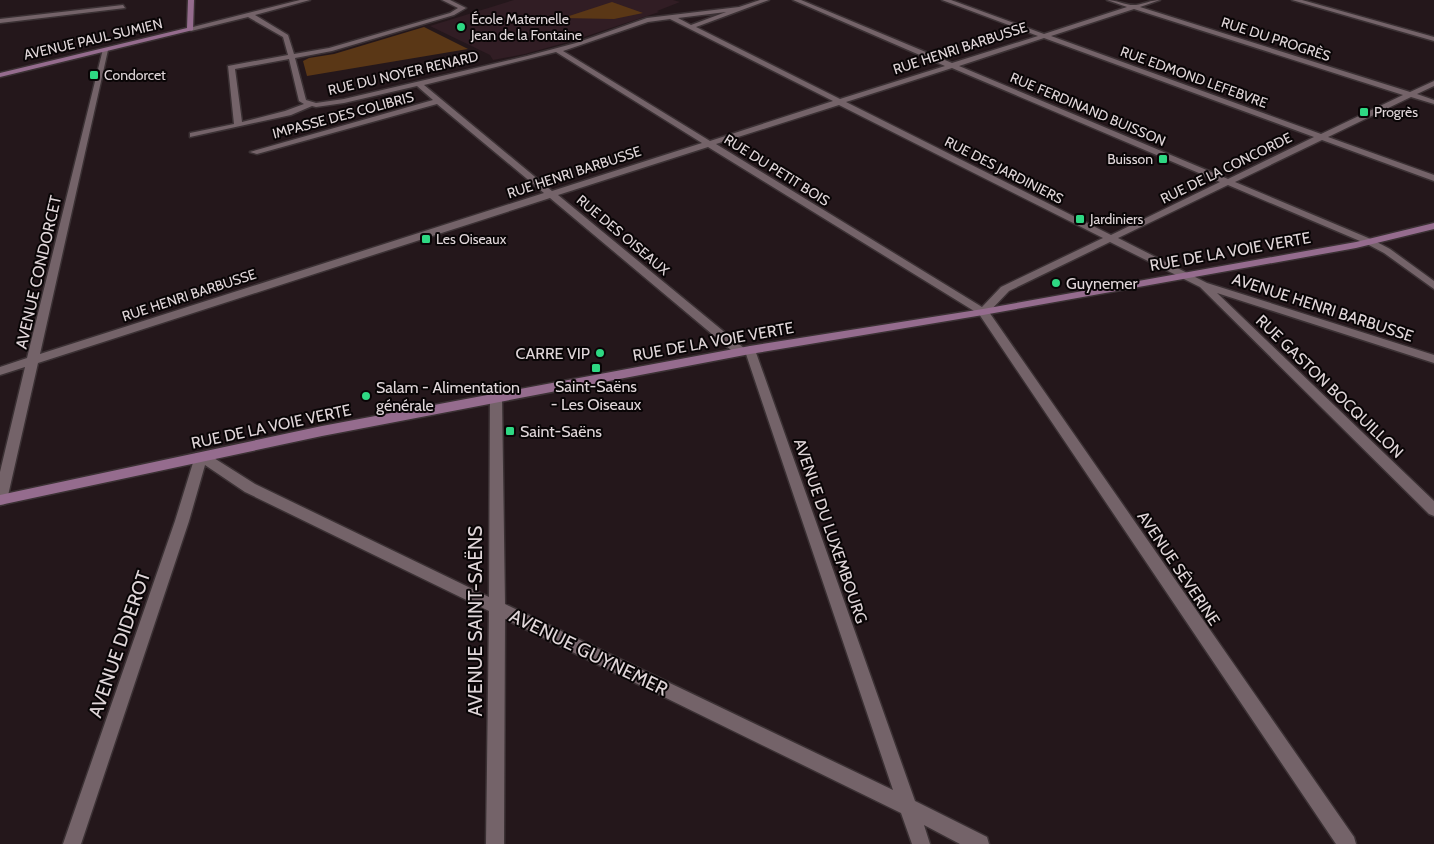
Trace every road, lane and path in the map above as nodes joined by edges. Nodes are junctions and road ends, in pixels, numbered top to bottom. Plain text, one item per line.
1 (191, 0) edge
2 (307, 0) edge
3 (445, 0) edge
4 (766, 0) edge
5 (796, 0) edge
6 (945, 0) edge
7 (1110, 0) edge
8 (1157, 0) edge
9 (1295, 0) edge
10 (122, 7) dead end
11 (1134, 8) junction
12 (738, 10) junction
13 (250, 15) junction
14 (671, 17) junction
15 (0, 21) edge
16 (691, 27) junction
17 (191, 29) junction
18 (1044, 36) junction
19 (1434, 39) edge
20 (106, 50) junction
21 (556, 50) junction
22 (291, 57) junction
23 (951, 66) junction
24 (0, 75) edge
25 (417, 83) junction
26 (1434, 83) edge
27 (1410, 95) junction
28 (439, 101) junction
29 (838, 102) junction
30 (1434, 102) edge
31 (310, 104) junction
32 (238, 124) junction
33 (193, 135) dead end
34 (1321, 137) junction
35 (708, 144) junction
36 (254, 152) dead end
37 (1434, 178) edge
38 (1227, 183) junction
39 (552, 194) junction
40 (1434, 226) edge
41 (1109, 239) junction
42 (1370, 242) junction
43 (1184, 276) junction
44 (1203, 284) junction
45 (1434, 286) edge
46 (983, 312) junction
47 (746, 351) junction
48 (34, 360) junction
49 (1434, 360) edge
50 (0, 371) edge
51 (496, 398) junction
52 (201, 456) junction
53 (0, 500) edge
54 (1434, 510) edge
55 (497, 608) junction
56 (908, 807) junction
57 (72, 844) edge
58 (495, 844) edge
59 (921, 844) edge
60 (980, 844) edge
61 (1347, 844) edge

1 - 17 street
2 - 13 street
3 - 22 street
4 - 12 street
5 - 23 street, RUE FERDINAND BUISSON
6 - 18 street, RUE EDMOND LEFEBVRE
7 - 11 street, RUE DU PROGRÈS
8 - 11 street, RUE HENRI BARBUSSE
9 - 19 street
10 - 15 street
11 - 18 street, RUE HENRI BARBUSSE
11 - 27 street, RUE DU PROGRÈS
12 - 14 street, RUE DU NOYER RENARD
12 - 16 street
13 - 17 street
13 - 22 street, RUE DU NOYER RENARD
14 - 16 street, RUE DES JARDINIERS
14 - 21 street, RUE DU NOYER RENARD
16 - 29 street, RUE DES JARDINIERS
17 - 20 street, AVENUE PAUL SUMIEN
18 - 23 street, RUE HENRI BARBUSSE
18 - 34 street, RUE EDMOND LEFEBVRE
20 - 24 street, AVENUE PAUL SUMIEN
20 - 48 street, AVENUE CONDORCET
21 - 25 street, RUE DU NOYER RENARD
21 - 35 street, RUE DU PETIT BOIS
22 - 31 street, RUE DU NOYER RENARD
22 - 32 street
23 - 29 street, RUE HENRI BARBUSSE
23 - 38 street, RUE FERDINAND BUISSON
25 - 28 street, RUE DES OISEAUX
25 - 31 street, RUE DU NOYER RENARD
26 - 27 street, RUE DE LA CONCORDE
27 - 30 street, RUE DU PROGRÈS
27 - 34 street, RUE DE LA CONCORDE
28 - 36 street, IMPASSE DES COLIBRIS
28 - 39 street, RUE DES OISEAUX
29 - 35 street, RUE HENRI BARBUSSE
29 - 41 street, RUE DES JARDINIERS
31 - 32 street
32 - 33 street
34 - 37 street, RUE EDMOND LEFEBVRE
34 - 38 street, RUE DE LA CONCORDE
35 - 39 street, RUE HENRI BARBUSSE
35 - 46 street, RUE DU PETIT BOIS
38 - 41 street, RUE DE LA CONCORDE
38 - 42 street, RUE FERDINAND BUISSON
39 - 47 street, RUE DES OISEAUX
39 - 48 street, RUE HENRI BARBUSSE
40 - 42 street, RUE DE LA VOIE VERTE
41 - 43 street, RUE DES JARDINIERS
41 - 46 street, RUE DE LA CONCORDE
42 - 43 street, RUE DE LA VOIE VERTE
42 - 45 street, RUE FERDINAND BUISSON
43 - 44 street, AVENUE HENRI BARBUSSE
43 - 46 street, RUE DE LA VOIE VERTE
44 - 49 street, AVENUE HENRI BARBUSSE
44 - 54 street, RUE GASTON BOCQUILLON
46 - 47 street, RUE DE LA VOIE VERTE
46 - 61 street, AVENUE SÉVERINE
47 - 51 street, RUE DE LA VOIE VERTE
47 - 56 street, AVENUE DU LUXEMBOURG
48 - 50 street, RUE HENRI BARBUSSE
48 - 53 street, AVENUE CONDORCET
51 - 52 street, RUE DE LA VOIE VERTE
51 - 55 street, AVENUE SAINT-SAËNS
52 - 53 street, RUE DE LA VOIE VERTE
52 - 55 street, AVENUE GUYNEMER
52 - 57 street, AVENUE DIDEROT
55 - 56 street, AVENUE GUYNEMER
55 - 58 street, AVENUE SAINT-SAËNS
56 - 59 street, AVENUE DU LUXEMBOURG
56 - 60 street, AVENUE GUYNEMER

